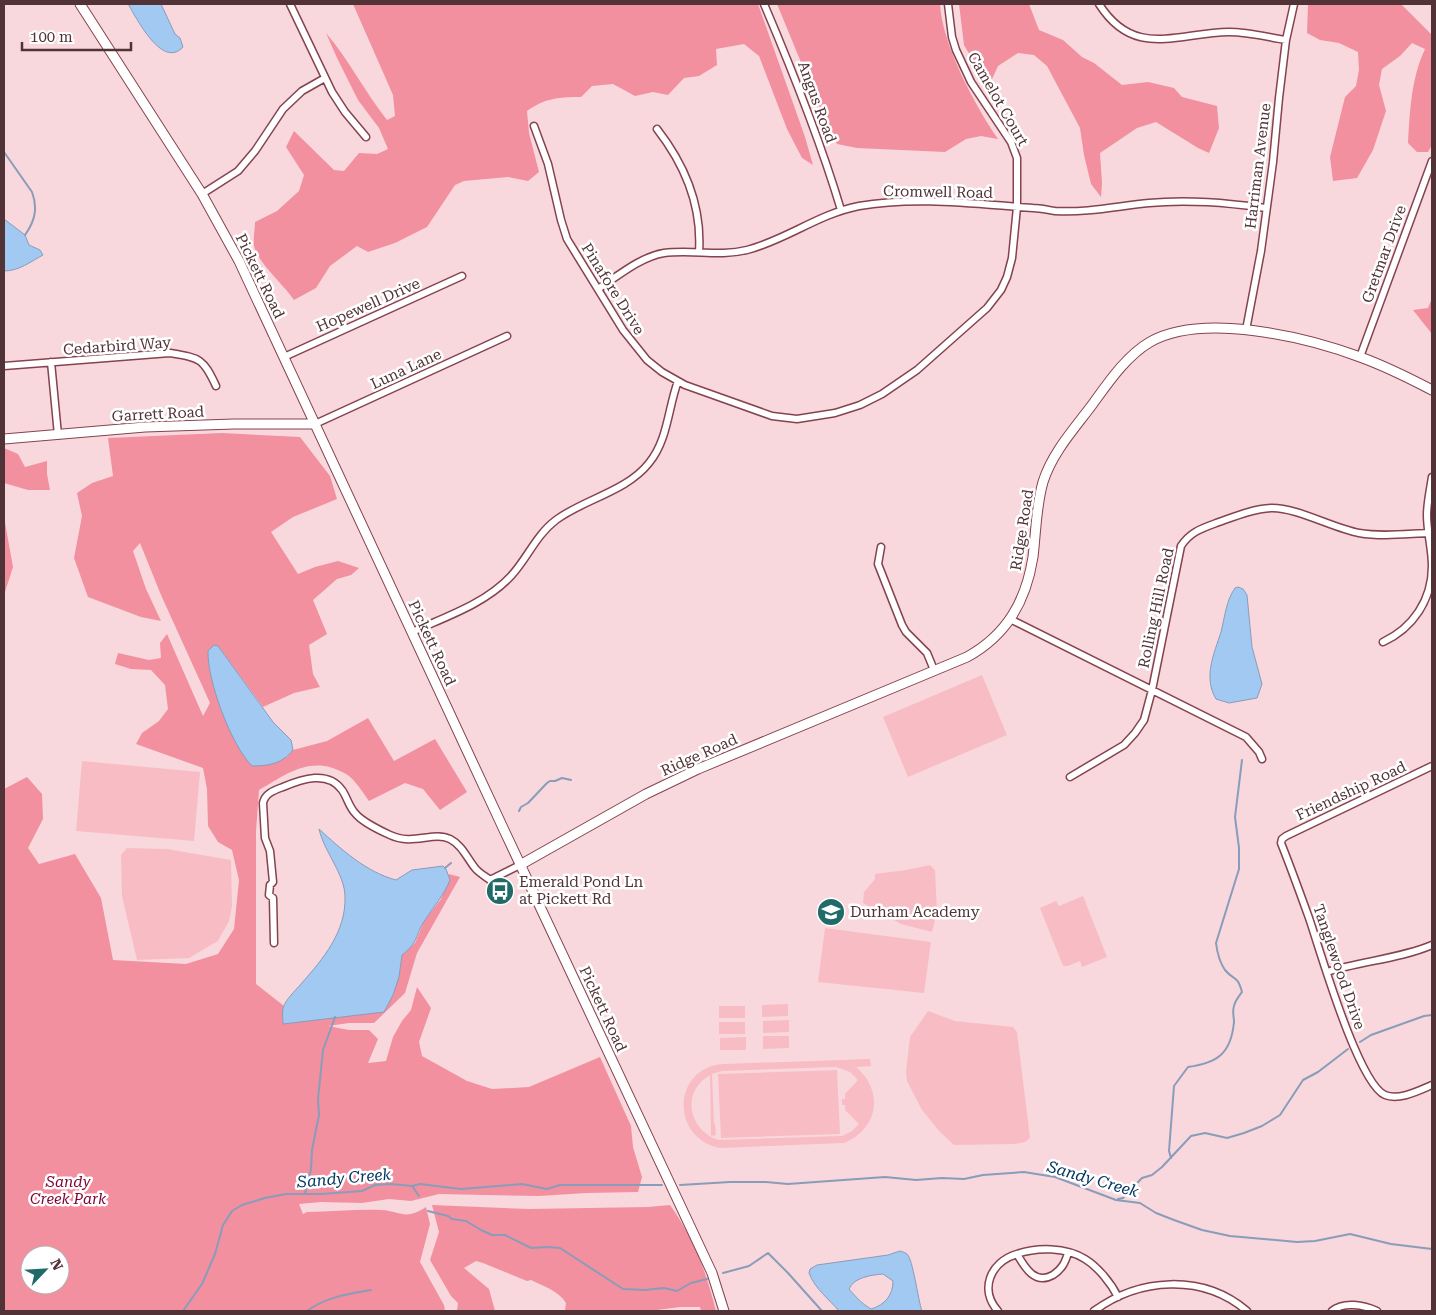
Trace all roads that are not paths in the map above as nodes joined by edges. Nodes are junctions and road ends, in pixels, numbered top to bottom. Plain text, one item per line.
1 (80, 4) edge
2 (290, 4) edge
3 (764, 4) edge
4 (948, 4) edge
5 (1099, 4) edge
6 (1294, 4) edge
7 (1286, 40) junction
8 (324, 78) junction
9 (534, 126) dead end
10 (657, 129) dead end
11 (366, 137) dead end
12 (1432, 161) edge
13 (202, 194) junction
14 (1017, 207) junction
15 (1266, 208) junction
16 (841, 210) junction
17 (699, 252) junction
18 (462, 276) dead end
19 (598, 289) junction
20 (1246, 330) junction
21 (508, 336) dead end
22 (284, 357) junction
23 (1360, 357) junction
24 (51, 362) junction
25 (4, 366) edge
26 (678, 381) junction
27 (216, 386) dead end
28 (1432, 390) edge
29 (315, 424) junction
30 (58, 435) junction
31 (4, 439) edge
32 (1432, 477) edge
33 (1428, 533) junction
34 (881, 547) dead end
35 (1010, 619) junction
36 (412, 632) junction
37 (1383, 642) dead end
38 (934, 670) junction
39 (1152, 690) junction
40 (1262, 759) dead end
41 (1432, 766) edge
42 (1070, 777) dead end
43 (1282, 839) joint
44 (520, 865) junction
45 (274, 943) dead end
46 (1432, 945) edge
47 (1326, 972) junction
48 (1432, 1085) edge
49 (1068, 1253) junction
50 (1017, 1254) junction
51 (1118, 1297) junction
52 (724, 1311) edge
53 (998, 1311) edge
54 (1094, 1311) edge
55 (1247, 1311) edge
56 (1332, 1311) edge
57 (1377, 1311) edge

1 - 13 street, Pickett Road
2 - 8 street
3 - 16 street, Angus Road
4 - 14 street, Camelot Court
5 - 7 street
6 - 7 street, Harriman Avenue
7 - 15 street, Harriman Avenue
8 - 11 street
8 - 13 street
9 - 19 street, Pinafore Drive
10 - 17 street
12 - 23 street, Gretmar Drive
13 - 22 street, Pickett Road
14 - 15 street, Cromwell Road
14 - 16 street, Cromwell Road
14 - 26 street, Pinafore Drive
15 - 20 street, Harriman Avenue
16 - 17 street, Cromwell Road
17 - 19 street, Cromwell Road
18 - 22 street, Hopewell Drive
19 - 26 street, Pinafore Drive
20 - 23 street, Ridge Road
20 - 35 street, Ridge Road
21 - 29 street, Luna Lane
22 - 29 street, Pickett Road
23 - 28 street, Ridge Road
24 - 25 street, Cedarbird Way
24 - 27 street, Cedarbird Way
24 - 30 street
26 - 36 street
29 - 30 street, Garrett Road
29 - 36 street, Pickett Road
30 - 31 street, Garrett Road
32 - 33 street
33 - 37 street
33 - 39 street, Rolling Hill Road
34 - 38 street
35 - 38 street, Ridge Road
35 - 39 street
36 - 44 street, Pickett Road
38 - 44 street, Ridge Road
39 - 40 street
39 - 42 street, Rolling Hill Road
41 - 43 street, Friendship Road
43 - 47 street, Tanglewood Drive
44 - 45 street
44 - 52 street, Pickett Road
46 - 47 street
47 - 48 street, Tanglewood Drive
49 - 50 street
49 - 50 street
49 - 51 street
50 - 53 street
51 - 54 street
51 - 55 street
56 - 57 street

